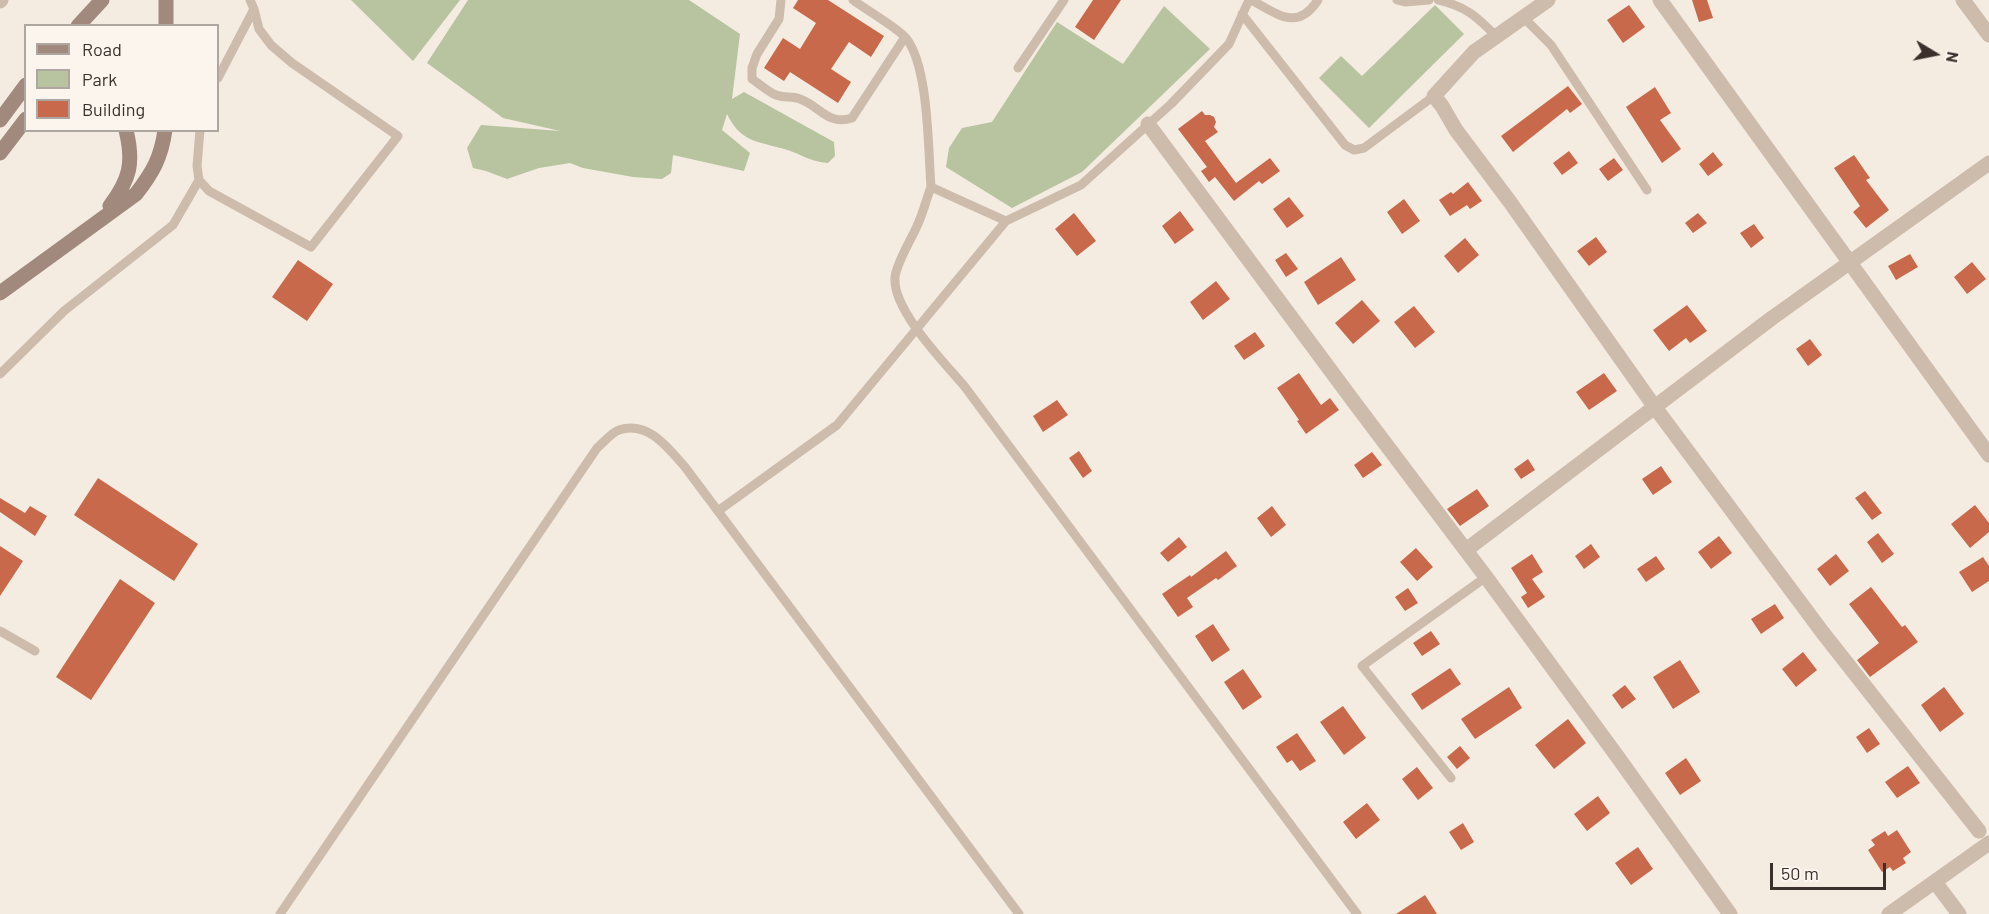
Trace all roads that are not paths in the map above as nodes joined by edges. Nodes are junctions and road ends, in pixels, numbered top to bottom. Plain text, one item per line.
1 (102, 0) edge
2 (781, 0) edge
3 (853, 0) edge
4 (1064, 0) edge
5 (1250, 0) edge
6 (1318, 0) edge
7 (1397, 0) edge
8 (1429, 0) edge
9 (1438, 0) edge
10 (1548, 0) edge
11 (1660, 0) edge
12 (1963, 0) edge
13 (252, 5) edge
14 (1242, 14) junction
15 (1523, 17) junction
16 (80, 24) edge
17 (1989, 35) edge
18 (1496, 36) junction
19 (905, 37) junction
20 (1018, 68) dead end
21 (219, 76) edge
22 (24, 88) edge
23 (1434, 96) junction
24 (0, 120) edge
25 (24, 122) edge
26 (1148, 123) junction
27 (126, 132) edge
28 (165, 132) edge
29 (200, 132) edge
30 (0, 153) edge
31 (1989, 163) edge
32 (199, 180) junction
33 (930, 187) junction
34 (1647, 190) dead end
35 (101, 218) junction
36 (1006, 221) junction
37 (1849, 261) junction
38 (0, 293) edge
39 (916, 328) junction
40 (0, 374) edge
41 (1654, 406) junction
42 (1989, 455) edge
43 (718, 511) junction
44 (1466, 550) junction
45 (1485, 577) junction
46 (0, 631) edge
47 (35, 651) dead end
48 (1451, 778) dead end
49 (1979, 831) dead end
50 (1989, 843) edge
51 (1935, 882) junction
52 (280, 914) edge
53 (1019, 914) edge
54 (1357, 914) edge
55 (1730, 914) edge
56 (1889, 914) edge
57 (1959, 914) edge

1 - 16 main road
2 - 19 lane
3 - 19 lane
4 - 20 lane
5 - 6 lane
5 - 14 lane
7 - 8 lane
9 - 18 lane
10 - 15 street
11 - 37 street
12 - 17 street
13 - 21 lane
13 - 32 lane
14 - 23 lane
14 - 26 lane
15 - 18 street
15 - 34 lane
18 - 23 street
19 - 33 lane
22 - 24 main road
23 - 41 street
25 - 30 main road
26 - 36 lane
26 - 44 street
27 - 35 main road
28 - 35 main road
29 - 32 lane
31 - 37 street
32 - 40 lane
33 - 36 lane
33 - 39 lane
35 - 38 main road
36 - 39 lane
37 - 41 street
37 - 42 street
39 - 43 lane
39 - 54 lane
41 - 44 street
41 - 49 street
43 - 52 lane
43 - 53 lane
44 - 45 street
45 - 48 lane
45 - 55 street
46 - 47 lane
50 - 51 street
51 - 56 street
51 - 57 street

